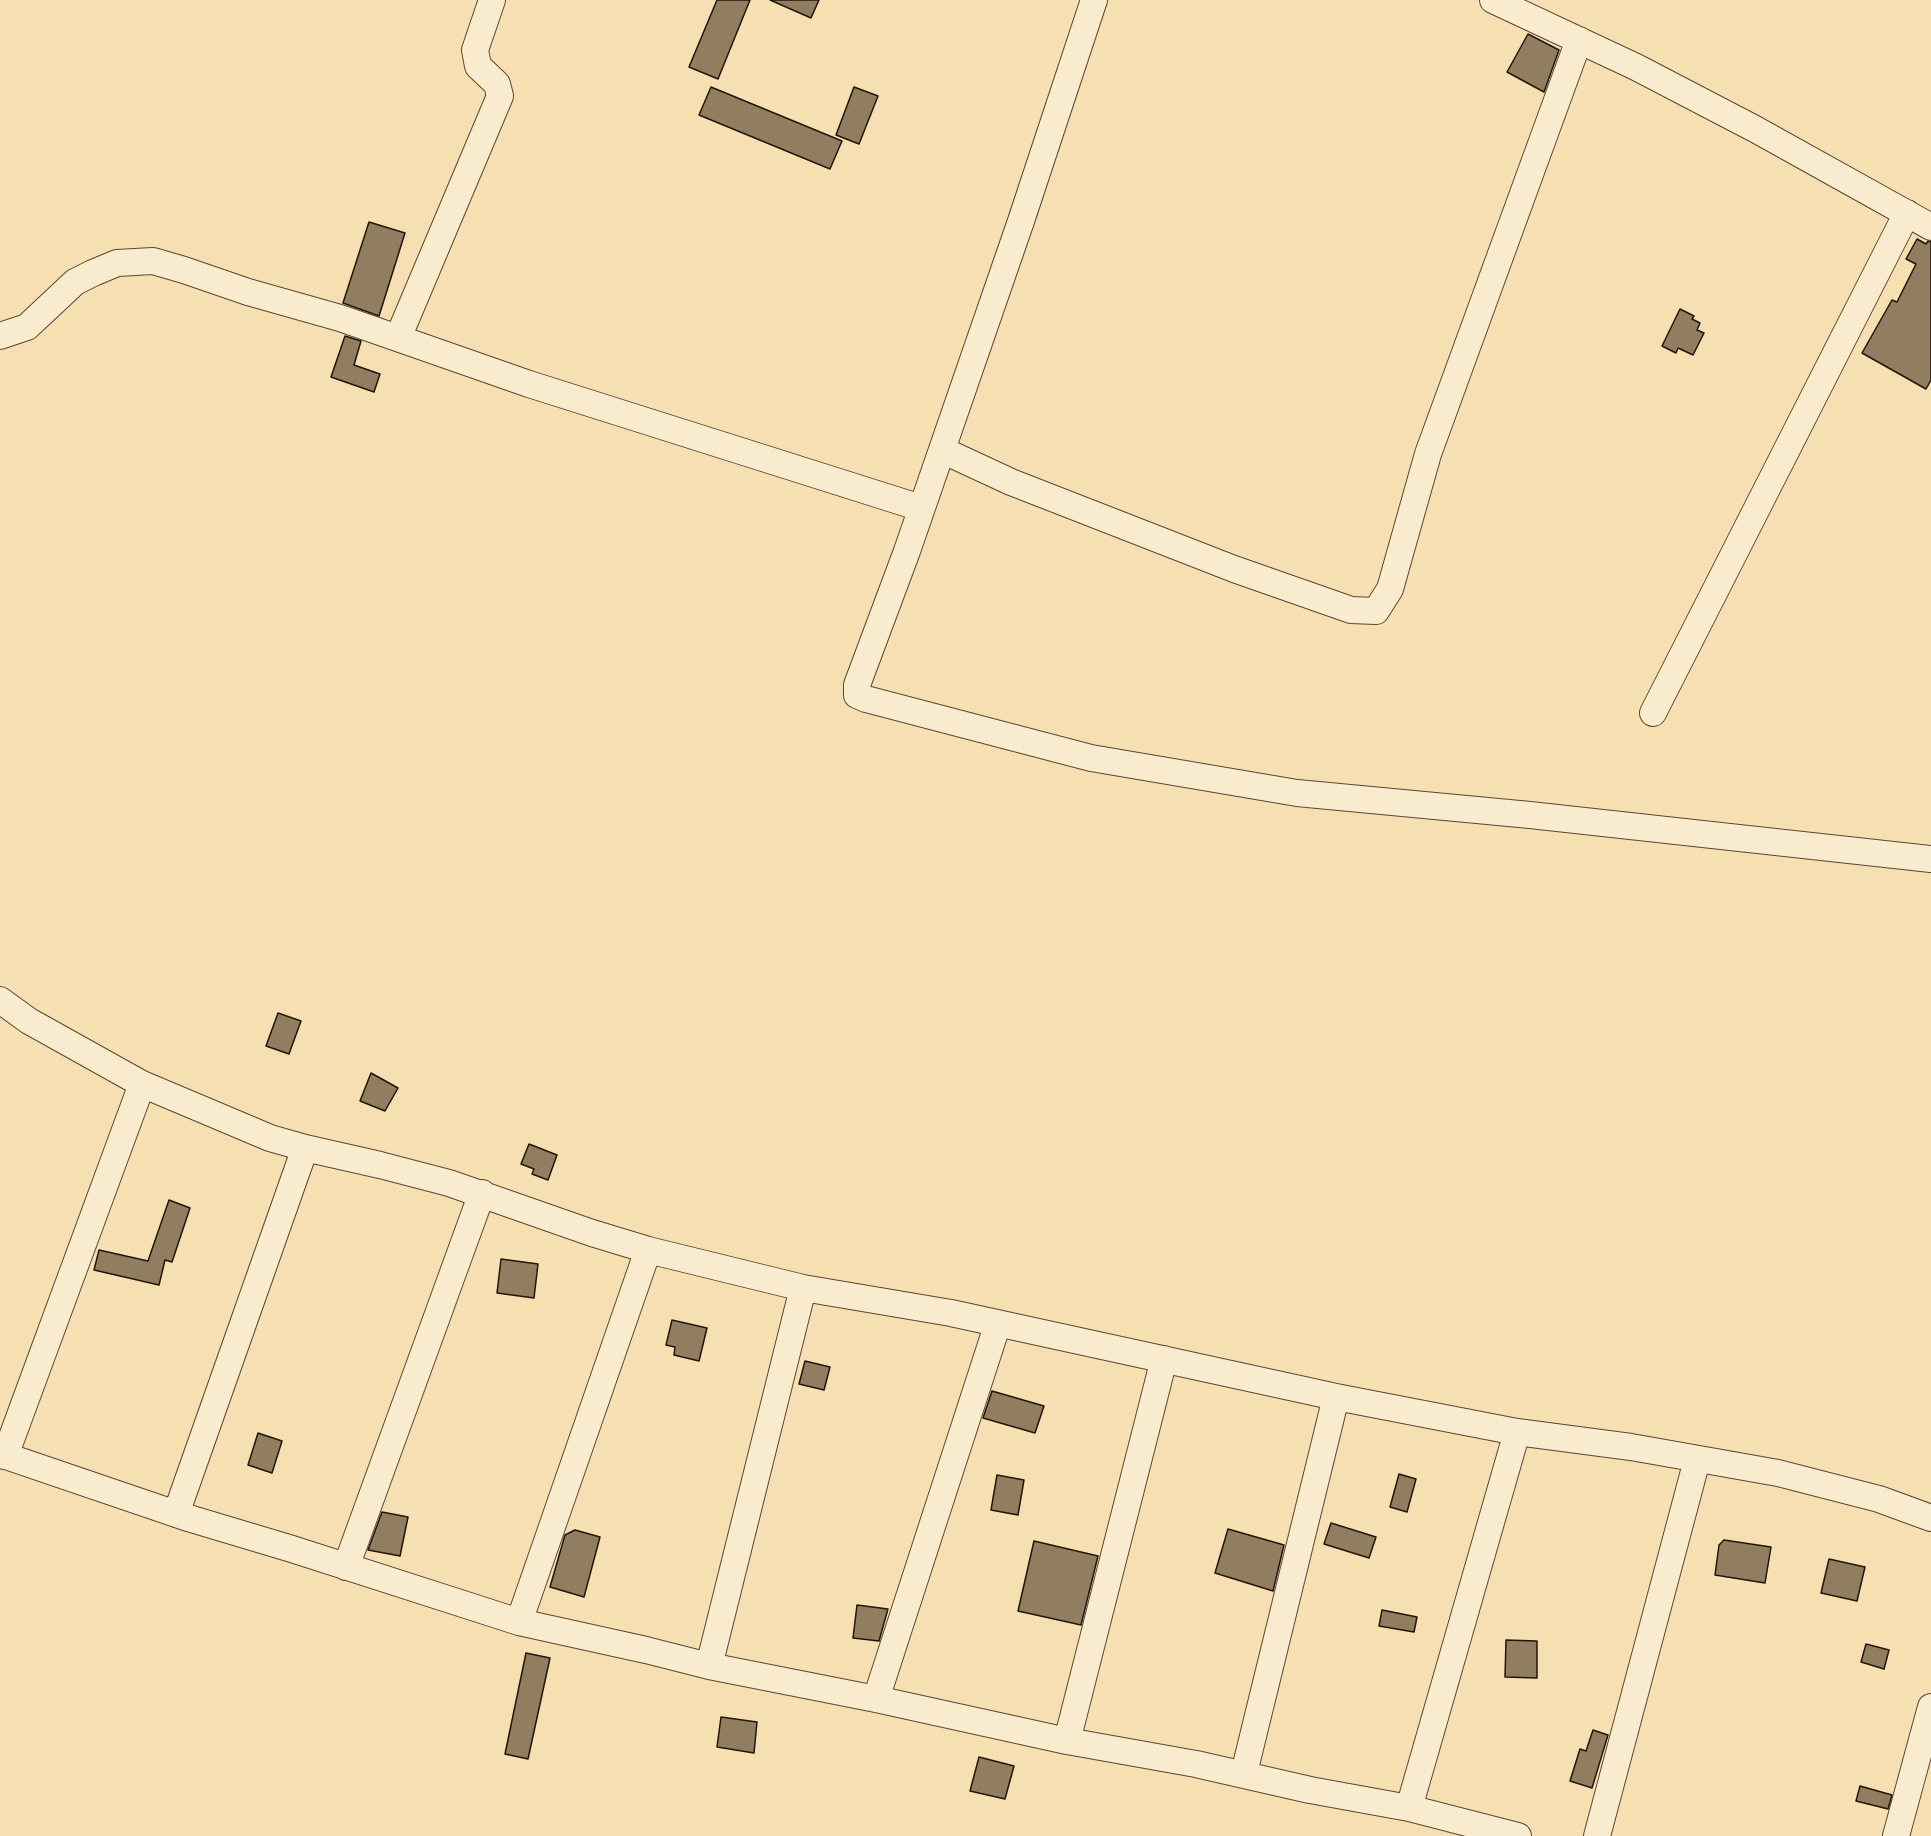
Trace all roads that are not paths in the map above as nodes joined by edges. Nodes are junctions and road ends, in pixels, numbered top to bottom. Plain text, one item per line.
1 (492, 0) edge
2 (1094, 0) edge
3 (1493, 0) edge
4 (1579, 40) junction
5 (1907, 213) junction
6 (1931, 226) edge
7 (0, 336) edge
8 (398, 339) junction
9 (942, 450) junction
10 (921, 508) junction
11 (1653, 712) dead end
12 (1931, 859) edge
13 (0, 1000) edge
14 (142, 1084) junction
15 (305, 1148) junction
16 (483, 1193) junction
17 (648, 1250) junction
18 (802, 1288) junction
19 (998, 1323) junction
20 (1164, 1359) junction
21 (1336, 1397) junction
22 (1517, 1432) junction
23 (2, 1455) edge
24 (1696, 1460) junction
25 (176, 1514) junction
26 (1931, 1518) edge
27 (346, 1567) junction
28 (519, 1622) junction
29 (709, 1666) junction
30 (876, 1699) junction
31 (1931, 1707) edge
32 (1067, 1741) junction
33 (1244, 1773) junction
34 (1409, 1808) junction
35 (1518, 1836) edge
36 (1598, 1836) edge
37 (1896, 1836) edge

1 - 8 street
2 - 9 street
3 - 4 street
4 - 5 street
4 - 9 street
5 - 6 street
5 - 11 street
7 - 8 street
8 - 10 street
9 - 10 street
10 - 12 street
13 - 14 street
14 - 15 street
14 - 23 street
15 - 16 street
15 - 25 street
16 - 17 street
16 - 27 street
17 - 18 street
17 - 28 street
18 - 19 street
18 - 29 street
19 - 20 street
19 - 30 street
20 - 21 street
20 - 32 street
21 - 22 street
21 - 33 street
22 - 24 street
22 - 34 street
23 - 25 street
24 - 26 street
24 - 36 street
25 - 27 street
27 - 28 street
28 - 29 street
29 - 30 street
30 - 32 street
31 - 37 street
32 - 33 street
33 - 34 street
34 - 35 street

